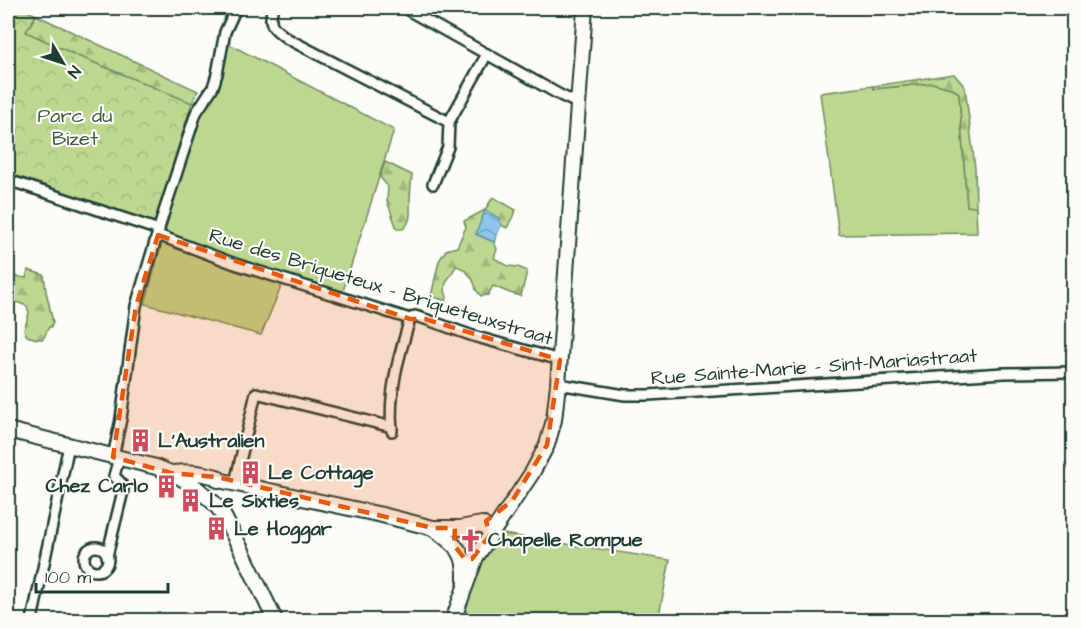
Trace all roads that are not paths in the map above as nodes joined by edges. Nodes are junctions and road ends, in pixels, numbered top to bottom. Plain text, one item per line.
1 (236, 8) edge
2 (273, 8) edge
3 (404, 8) edge
4 (425, 8) edge
5 (585, 8) edge
6 (420, 17) junction
7 (487, 54) junction
8 (579, 104) junction
9 (449, 122) junction
10 (8, 180) edge
11 (433, 184) dead end
12 (158, 232) junction
13 (410, 319) junction
14 (560, 360) junction
15 (1074, 372) edge
16 (558, 384) junction
17 (8, 430) edge
18 (69, 445) junction
19 (116, 457) junction
20 (171, 473) junction
21 (218, 480) junction
22 (235, 483) junction
23 (208, 497) junction
24 (433, 528) junction
25 (460, 528) junction
26 (486, 530) junction
27 (454, 545) junction
28 (108, 556) dead end
29 (470, 557) junction
30 (32, 621) edge
31 (275, 621) edge
32 (453, 621) edge

1 - 12 street
2 - 9 street
3 - 6 street
4 - 6 street
5 - 8 street
6 - 7 street
7 - 8 street
7 - 9 street
8 - 14 street
9 - 11 street
10 - 12 street, Rue des Briqueteux - Briqueteuxstraat
12 - 13 street, Rue des Briqueteux - Briqueteuxstraat
12 - 19 street
13 - 14 street, Rue des Briqueteux - Briqueteuxstraat
13 - 22 street
14 - 16 street
15 - 16 street, Rue Sainte-Marie - Sint-Mariastraat
16 - 26 street
17 - 18 street
18 - 19 street
18 - 30 street
19 - 20 street
19 - 28 street
20 - 21 street
20 - 23 street
21 - 22 street
21 - 23 street
22 - 24 street
23 - 31 street
24 - 25 street
24 - 27 street
25 - 26 street
25 - 27 street
26 - 29 street
27 - 29 street
29 - 32 street

